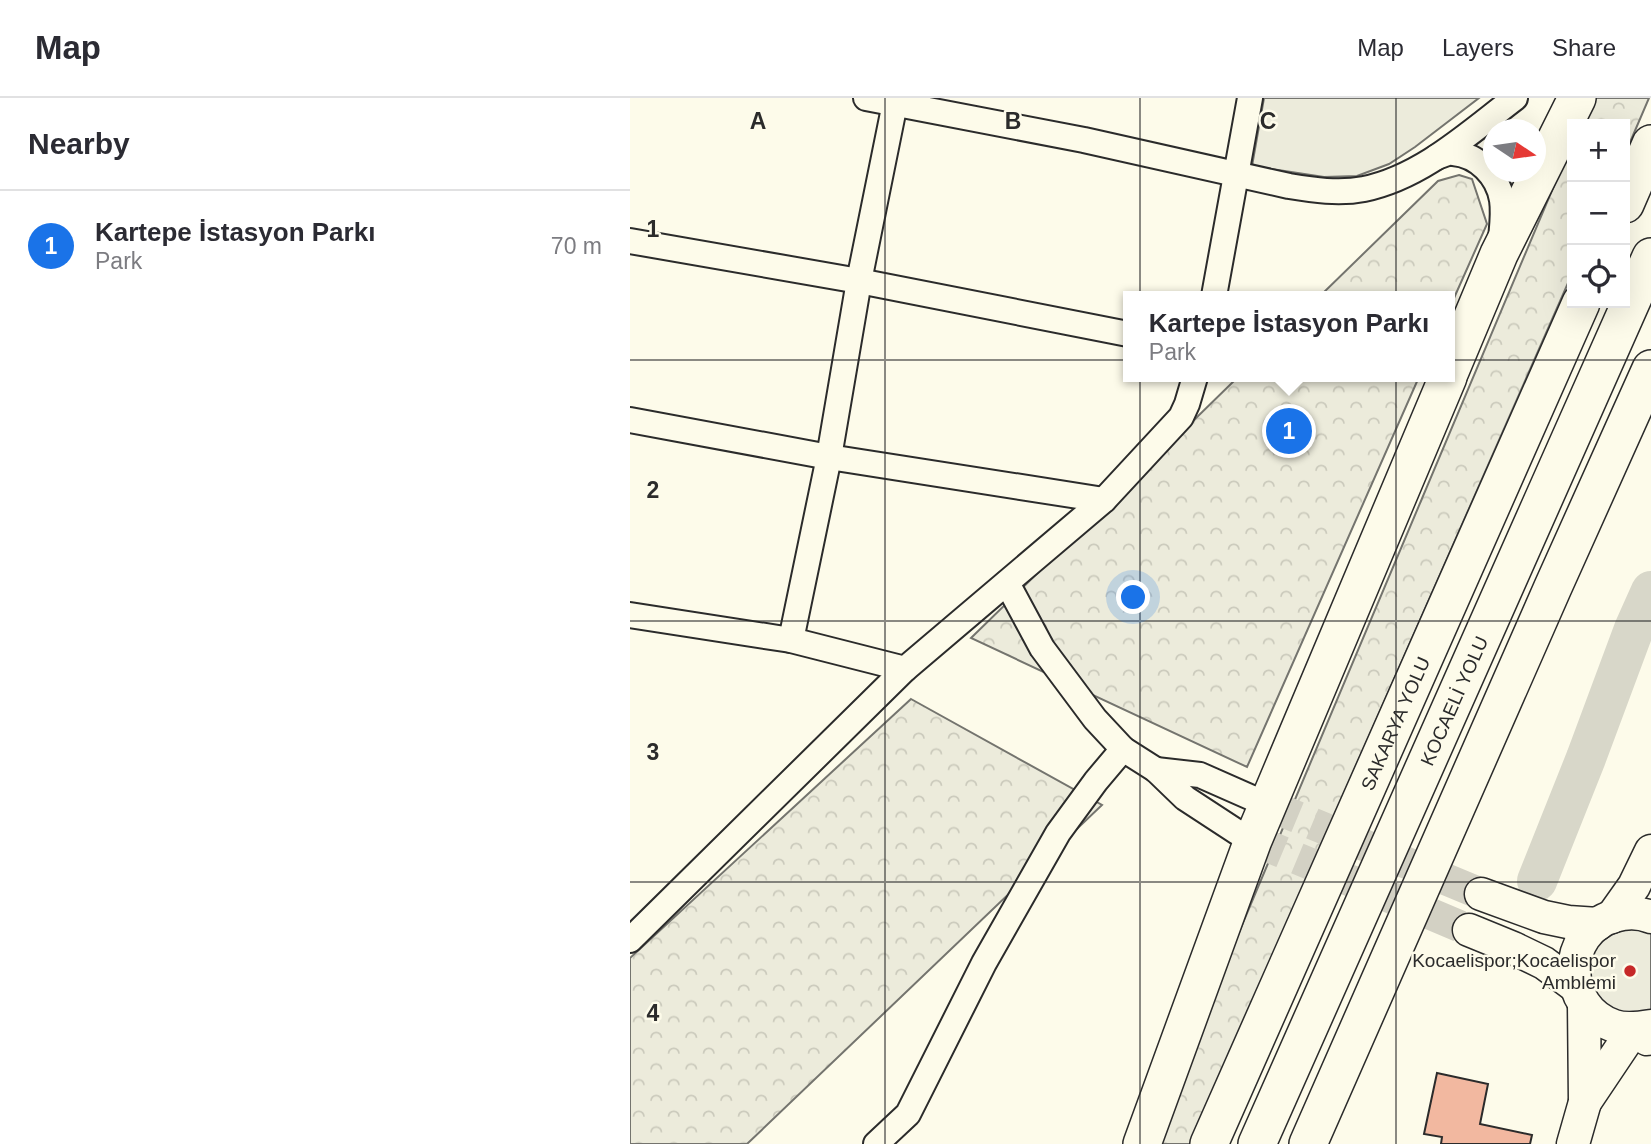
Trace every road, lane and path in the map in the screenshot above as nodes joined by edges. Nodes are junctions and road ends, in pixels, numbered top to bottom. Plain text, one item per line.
1 (866, 98) edge
2 (1250, 98) edge
3 (1515, 98) edge
4 (1577, 98) edge
5 (895, 101) edge
6 (1651, 144) edge
7 (1437, 157) junction
8 (1237, 175) junction
9 (1630, 192) edge
10 (630, 241) edge
11 (1499, 254) junction
12 (1651, 257) edge
13 (859, 281) junction
14 (1215, 291) edge
15 (1579, 308) edge
16 (1123, 333) edge
17 (1455, 359) edge
18 (1651, 369) edge
19 (1194, 382) edge
20 (1446, 382) edge
21 (630, 420) edge
22 (829, 457) junction
23 (1104, 500) junction
24 (1007, 583) junction
25 (630, 615) edge
26 (792, 640) junction
27 (905, 669) junction
28 (1123, 749) junction
29 (1156, 770) junction
30 (1268, 805) junction
31 (1253, 840) junction
32 (1651, 851) edge
33 (1481, 894) tunnel mouth
34 (1651, 916) edge
35 (1605, 920) junction
36 (1469, 929) tunnel mouth
37 (630, 940) edge
38 (1580, 995) junction
39 (1645, 1032) edge
40 (1585, 1102) junction
41 (908, 1114) junction
42 (876, 1144) edge
43 (895, 1144) edge
44 (1142, 1144) edge
45 (1209, 1144) edge
46 (1257, 1144) edge
47 (1308, 1144) edge
48 (1573, 1144) edge

1 - 5 street
2 - 8 street
3 - 7 street
4 - 11 highway
5 - 8 street
5 - 13 street
6 - 9 highway
7 - 8 street
7 - 11 street
8 - 14 street
10 - 13 street
11 - 17 highway
12 - 46 highway, KOCAELİ YOLU
13 - 16 street
13 - 22 street
15 - 45 highway, SAKARYA YOLU
18 - 47 highway
19 - 23 street
20 - 30 highway
21 - 22 street
22 - 23 street
22 - 26 street
23 - 24 street
24 - 27 street
24 - 28 street
25 - 26 street
26 - 27 street
27 - 37 street
28 - 29 street
28 - 41 street
29 - 30 street
29 - 31 street
30 - 31 highway
31 - 44 highway
32 - 35 main road
33 - 35 main road
34 - 35 main road
35 - 38 main road
36 - 38 main road
38 - 39 main road
38 - 40 main road
39 - 40 main road
40 - 48 main road
41 - 42 street
41 - 43 street

